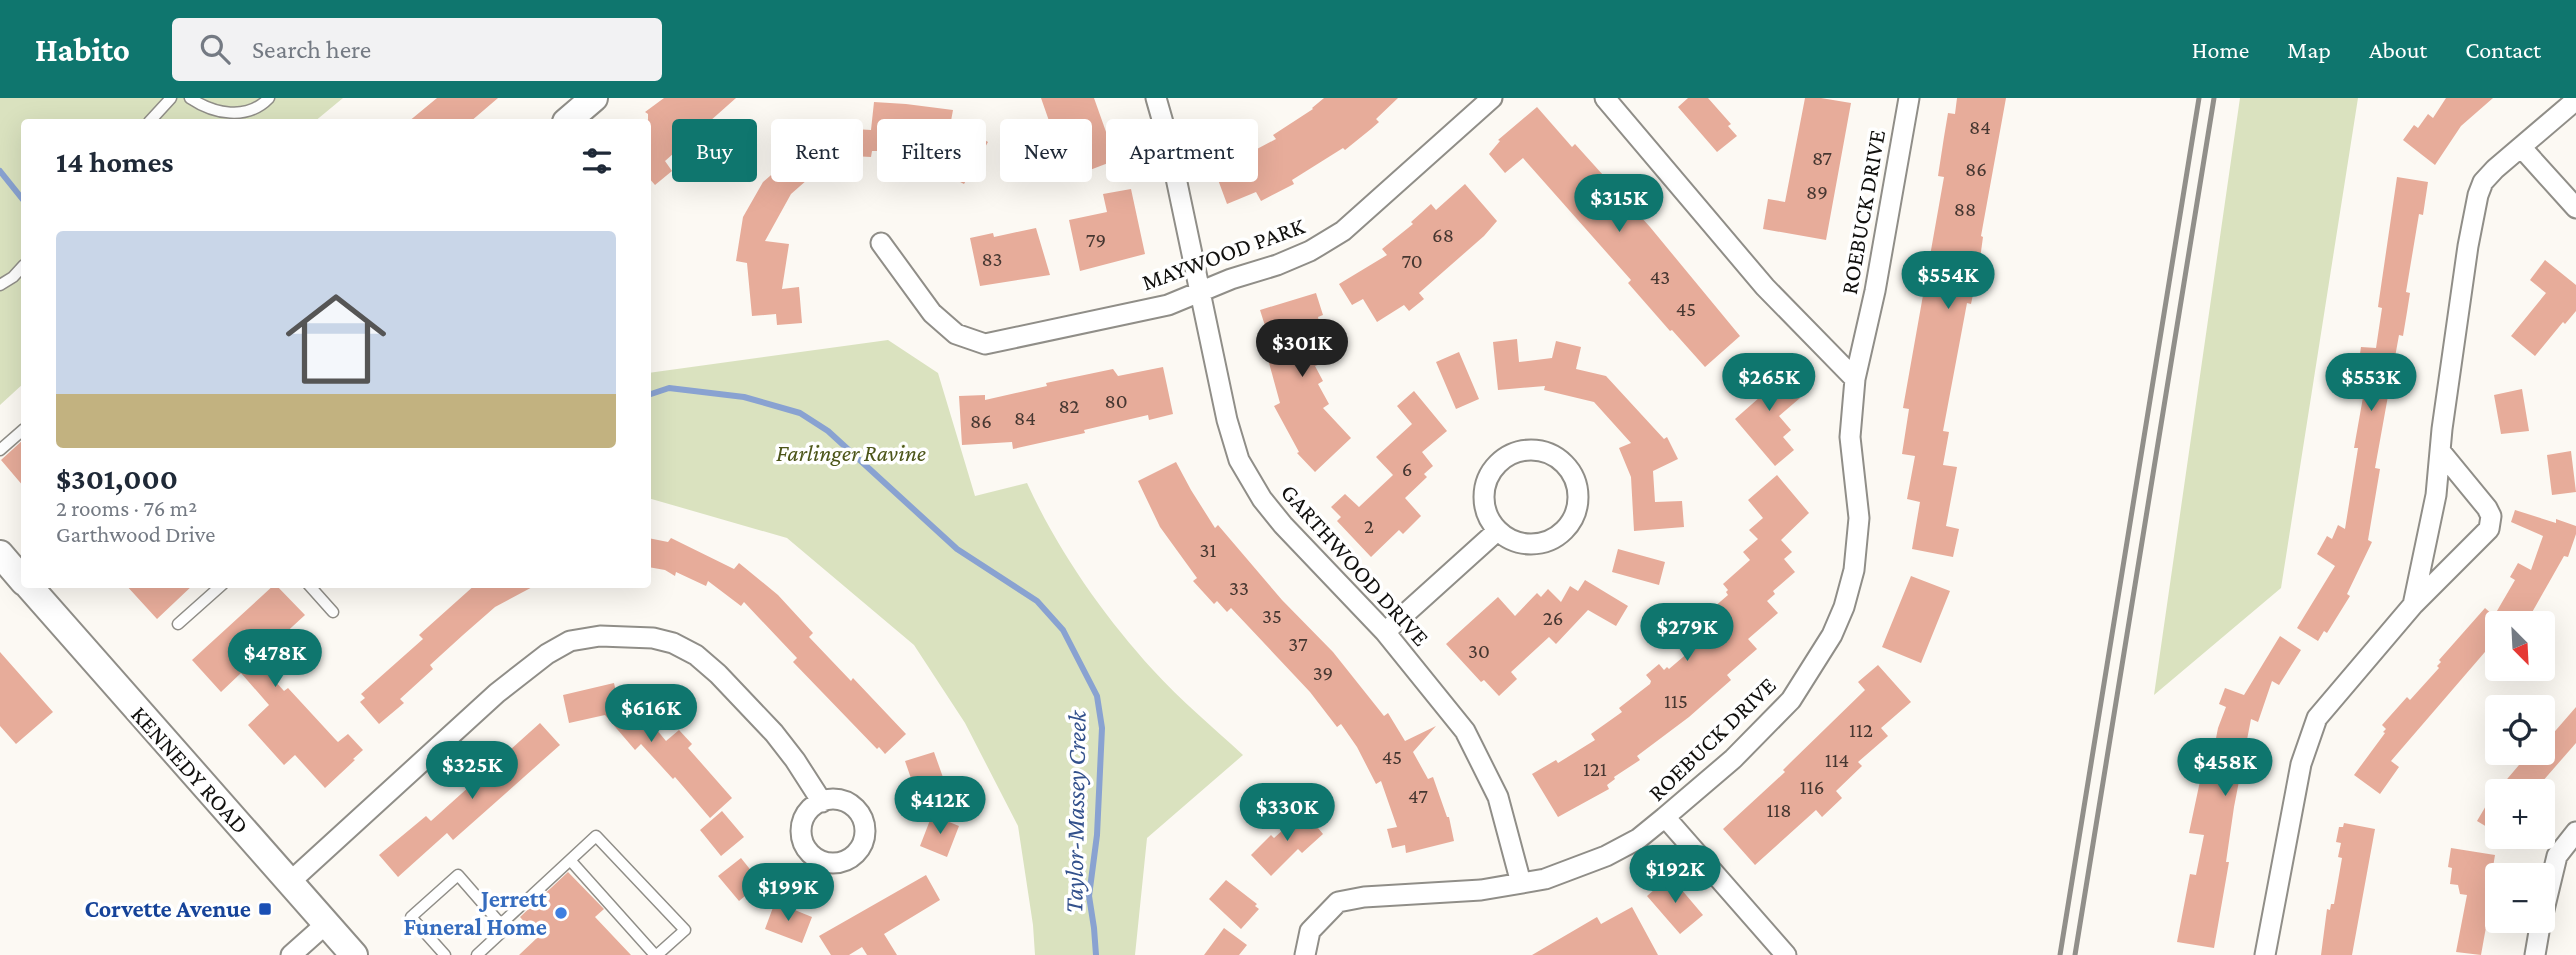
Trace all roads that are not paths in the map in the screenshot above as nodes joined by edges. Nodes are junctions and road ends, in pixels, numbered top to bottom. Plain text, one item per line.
1 (171, 98) edge
2 (190, 98) edge
3 (269, 98) edge
4 (594, 98) edge
5 (1156, 98) edge
6 (1492, 98) edge
7 (1605, 98) edge
8 (1909, 98) edge
9 (2576, 100) edge
10 (152, 119) edge
11 (570, 119) edge
12 (2521, 148) junction
13 (2576, 208) edge
14 (881, 243) dead end
15 (21, 268) edge
16 (0, 285) edge
17 (1200, 291) junction
18 (1855, 379) junction
19 (21, 432) edge
20 (0, 450) edge
21 (2441, 452) junction
22 (1497, 531) junction
23 (0, 554) edge
24 (21, 574) edge
25 (35, 588) edge
26 (218, 588) edge
27 (312, 588) edge
28 (2413, 605) junction
29 (333, 612) dead end
30 (178, 624) dead end
31 (1385, 632) junction
32 (822, 802) dead end
33 (1665, 817) junction
34 (2576, 832) edge
35 (570, 860) junction
36 (2555, 864) edge
37 (291, 881) junction
38 (1521, 883) junction
39 (327, 923) junction
40 (501, 924) junction
41 (2539, 933) edge
42 (291, 955) edge
43 (354, 955) edge
44 (445, 955) edge
45 (477, 955) edge
46 (656, 955) edge
47 (1305, 955) edge
48 (1786, 955) edge
49 (2265, 955) edge
50 (2535, 955) edge

1 - 10 lane
2 - 3 lane
4 - 11 main road
5 - 17 street, GARTHWOOD DRIVE
6 - 17 street, MAYWOOD PARK
7 - 18 street
8 - 18 street, ROEBUCK DRIVE
9 - 12 street
12 - 13 street
12 - 21 street
14 - 17 street, MAYWOOD PARK
15 - 16 lane
17 - 31 street, GARTHWOOD DRIVE
18 - 33 street, ROEBUCK DRIVE
19 - 20 lane
21 - 28 street
21 - 28 street
22 - 22 street
22 - 31 street
23 - 24 main road, KENNEDY ROAD
25 - 37 main road, KENNEDY ROAD
26 - 30 lane
27 - 29 lane
28 - 49 street
31 - 38 street, GARTHWOOD DRIVE
32 - 37 street
33 - 38 street, ROEBUCK DRIVE
33 - 48 street
34 - 36 street
35 - 40 lane
35 - 46 lane
35 - 46 lane
37 - 39 main road, KENNEDY ROAD
38 - 47 street, ROEBUCK DRIVE
39 - 42 street
39 - 43 main road, KENNEDY ROAD
40 - 44 lane
40 - 45 lane
41 - 50 street

